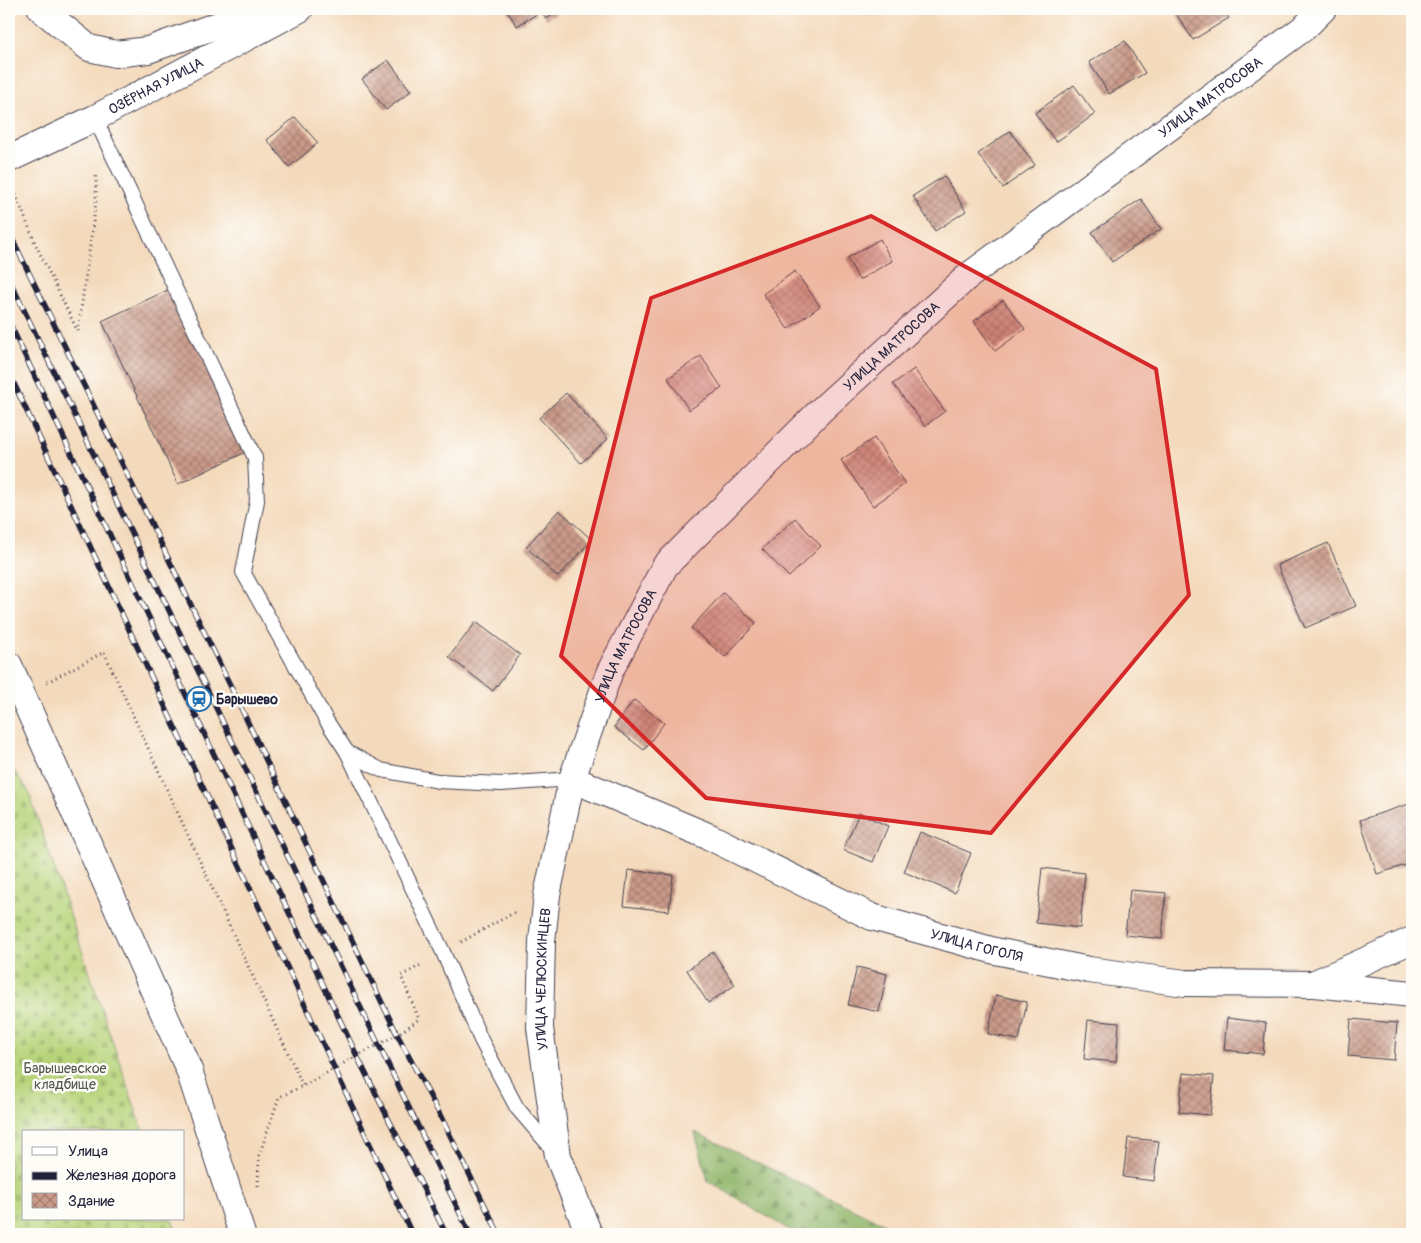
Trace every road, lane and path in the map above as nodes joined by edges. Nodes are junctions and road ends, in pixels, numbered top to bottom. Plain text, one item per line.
1 (41, 9) edge
2 (300, 9) edge
3 (1322, 9) edge
4 (275, 21) junction
5 (95, 118) junction
6 (9, 159) edge
7 (96, 174) dead end
8 (9, 178) edge
9 (9, 665) edge
10 (23, 694) junction
11 (347, 752) junction
12 (572, 779) junction
13 (547, 895) junction
14 (1412, 940) edge
15 (443, 952) junction
16 (1314, 984) junction
17 (1412, 994) edge
18 (303, 1086) junction
19 (558, 1156) junction
20 (258, 1193) dead end
21 (242, 1234) edge
22 (589, 1234) edge

1 - 4 street
2 - 4 street, ОЗЁРНАЯ УЛИЦА
3 - 12 street, УЛИЦА МАТРОСОВА
4 - 5 street, ОЗЁРНАЯ УЛИЦА
5 - 6 street, ОЗЁРНАЯ УЛИЦА
5 - 11 lane
7 - 8 path
9 - 10 street
10 - 18 path
10 - 21 street
11 - 12 lane
11 - 15 lane
12 - 13 street, УЛИЦА ЧЕЛЮСКИНЦЕВ
12 - 16 street, УЛИЦА ГОГОЛЯ
13 - 15 path
13 - 19 street, УЛИЦА ЧЕЛЮСКИНЦЕВ
14 - 16 street
15 - 18 path
15 - 19 lane
16 - 17 street, УЛИЦА ГОГОЛЯ
18 - 20 path
19 - 22 street, УЛИЦА ЧЕЛЮСКИНЦЕВ

